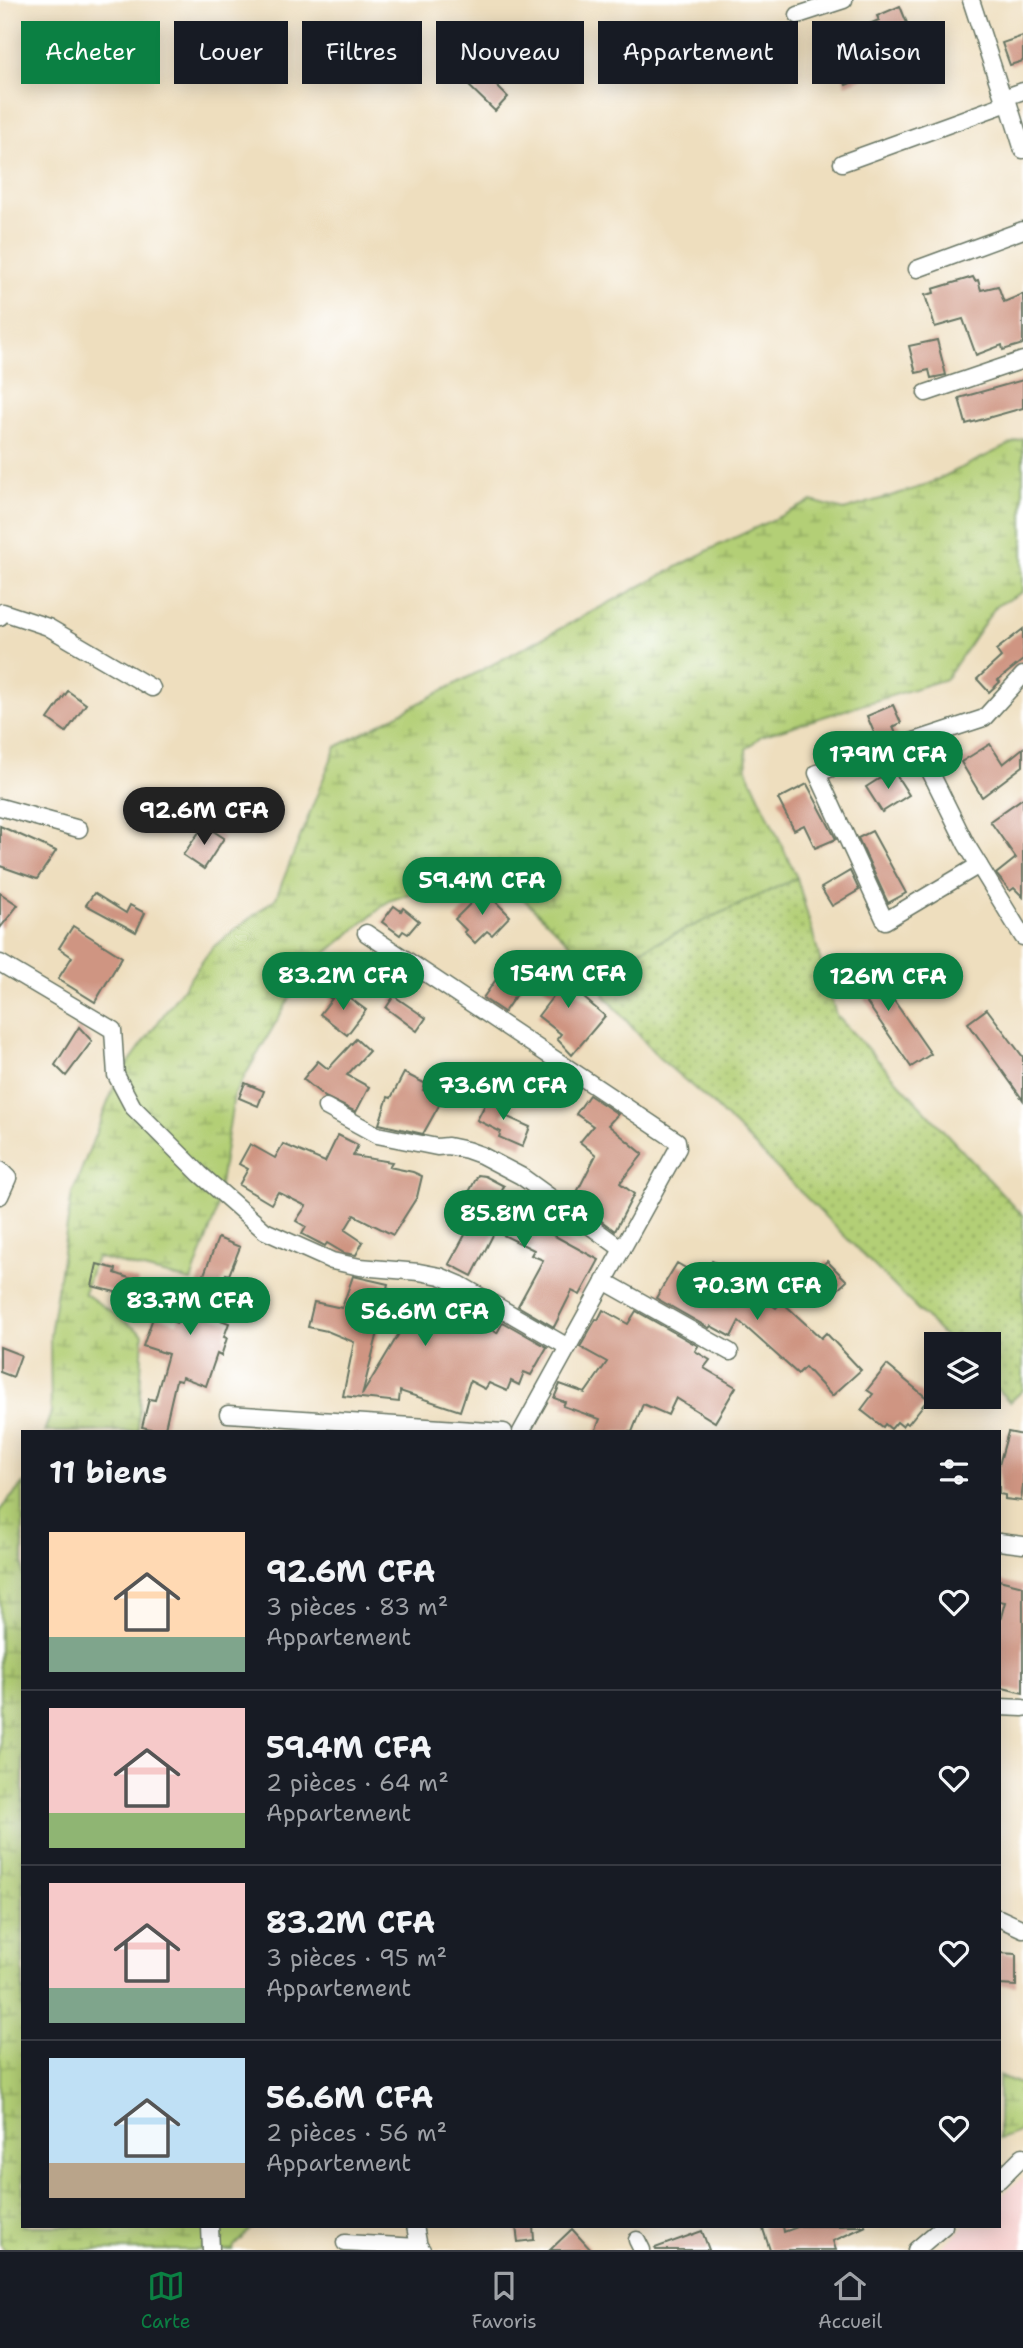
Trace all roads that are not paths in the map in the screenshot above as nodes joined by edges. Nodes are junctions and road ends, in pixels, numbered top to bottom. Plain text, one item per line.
1 (844, 0) edge
2 (971, 0) edge
3 (798, 15) dead end
4 (1023, 91) edge
5 (1010, 102) edge
6 (1023, 150) edge
7 (842, 163) dead end
8 (1023, 230) edge
9 (917, 269) dead end
10 (1023, 360) edge
11 (926, 393) dead end
12 (0, 617) edge
13 (1023, 675) edge
14 (152, 688) dead end
15 (915, 741) junction
16 (0, 807) edge
17 (79, 830) dead end
18 (979, 865) junction
19 (366, 933) dead end
20 (1023, 937) edge
21 (0, 963) edge
22 (326, 1107) dead end
23 (0, 1170) edge
24 (0, 1196) edge
25 (622, 1250) junction
26 (604, 1281) junction
27 (568, 1347) junction
28 (730, 1352) dead end
29 (228, 1414) dead end
30 (473, 1430) edge
31 (522, 1430) edge
32 (1001, 1542) edge
33 (1023, 1545) edge
34 (1001, 1707) edge
35 (1023, 1708) edge
36 (1001, 1919) edge
37 (1023, 1929) edge
38 (1023, 2155) edge
39 (1001, 2178) edge
40 (209, 2228) edge
41 (416, 2228) edge
42 (942, 2228) edge
43 (345, 2243) dead end
44 (421, 2248) edge
45 (211, 2250) edge
46 (916, 2250) edge

1 - 3 street
2 - 5 street
4 - 5 street
5 - 6 street
5 - 7 street
8 - 9 street
10 - 11 street
12 - 14 street
13 - 15 street
15 - 18 street
15 - 18 street
16 - 17 street
18 - 20 street
19 - 25 street
21 - 27 street
22 - 25 street
23 - 24 street
25 - 26 street
26 - 27 street
26 - 28 street
27 - 31 street
29 - 30 street
32 - 33 street
34 - 35 street
36 - 37 street
38 - 39 street
40 - 45 street
41 - 44 street
42 - 46 street
43 - 44 street

